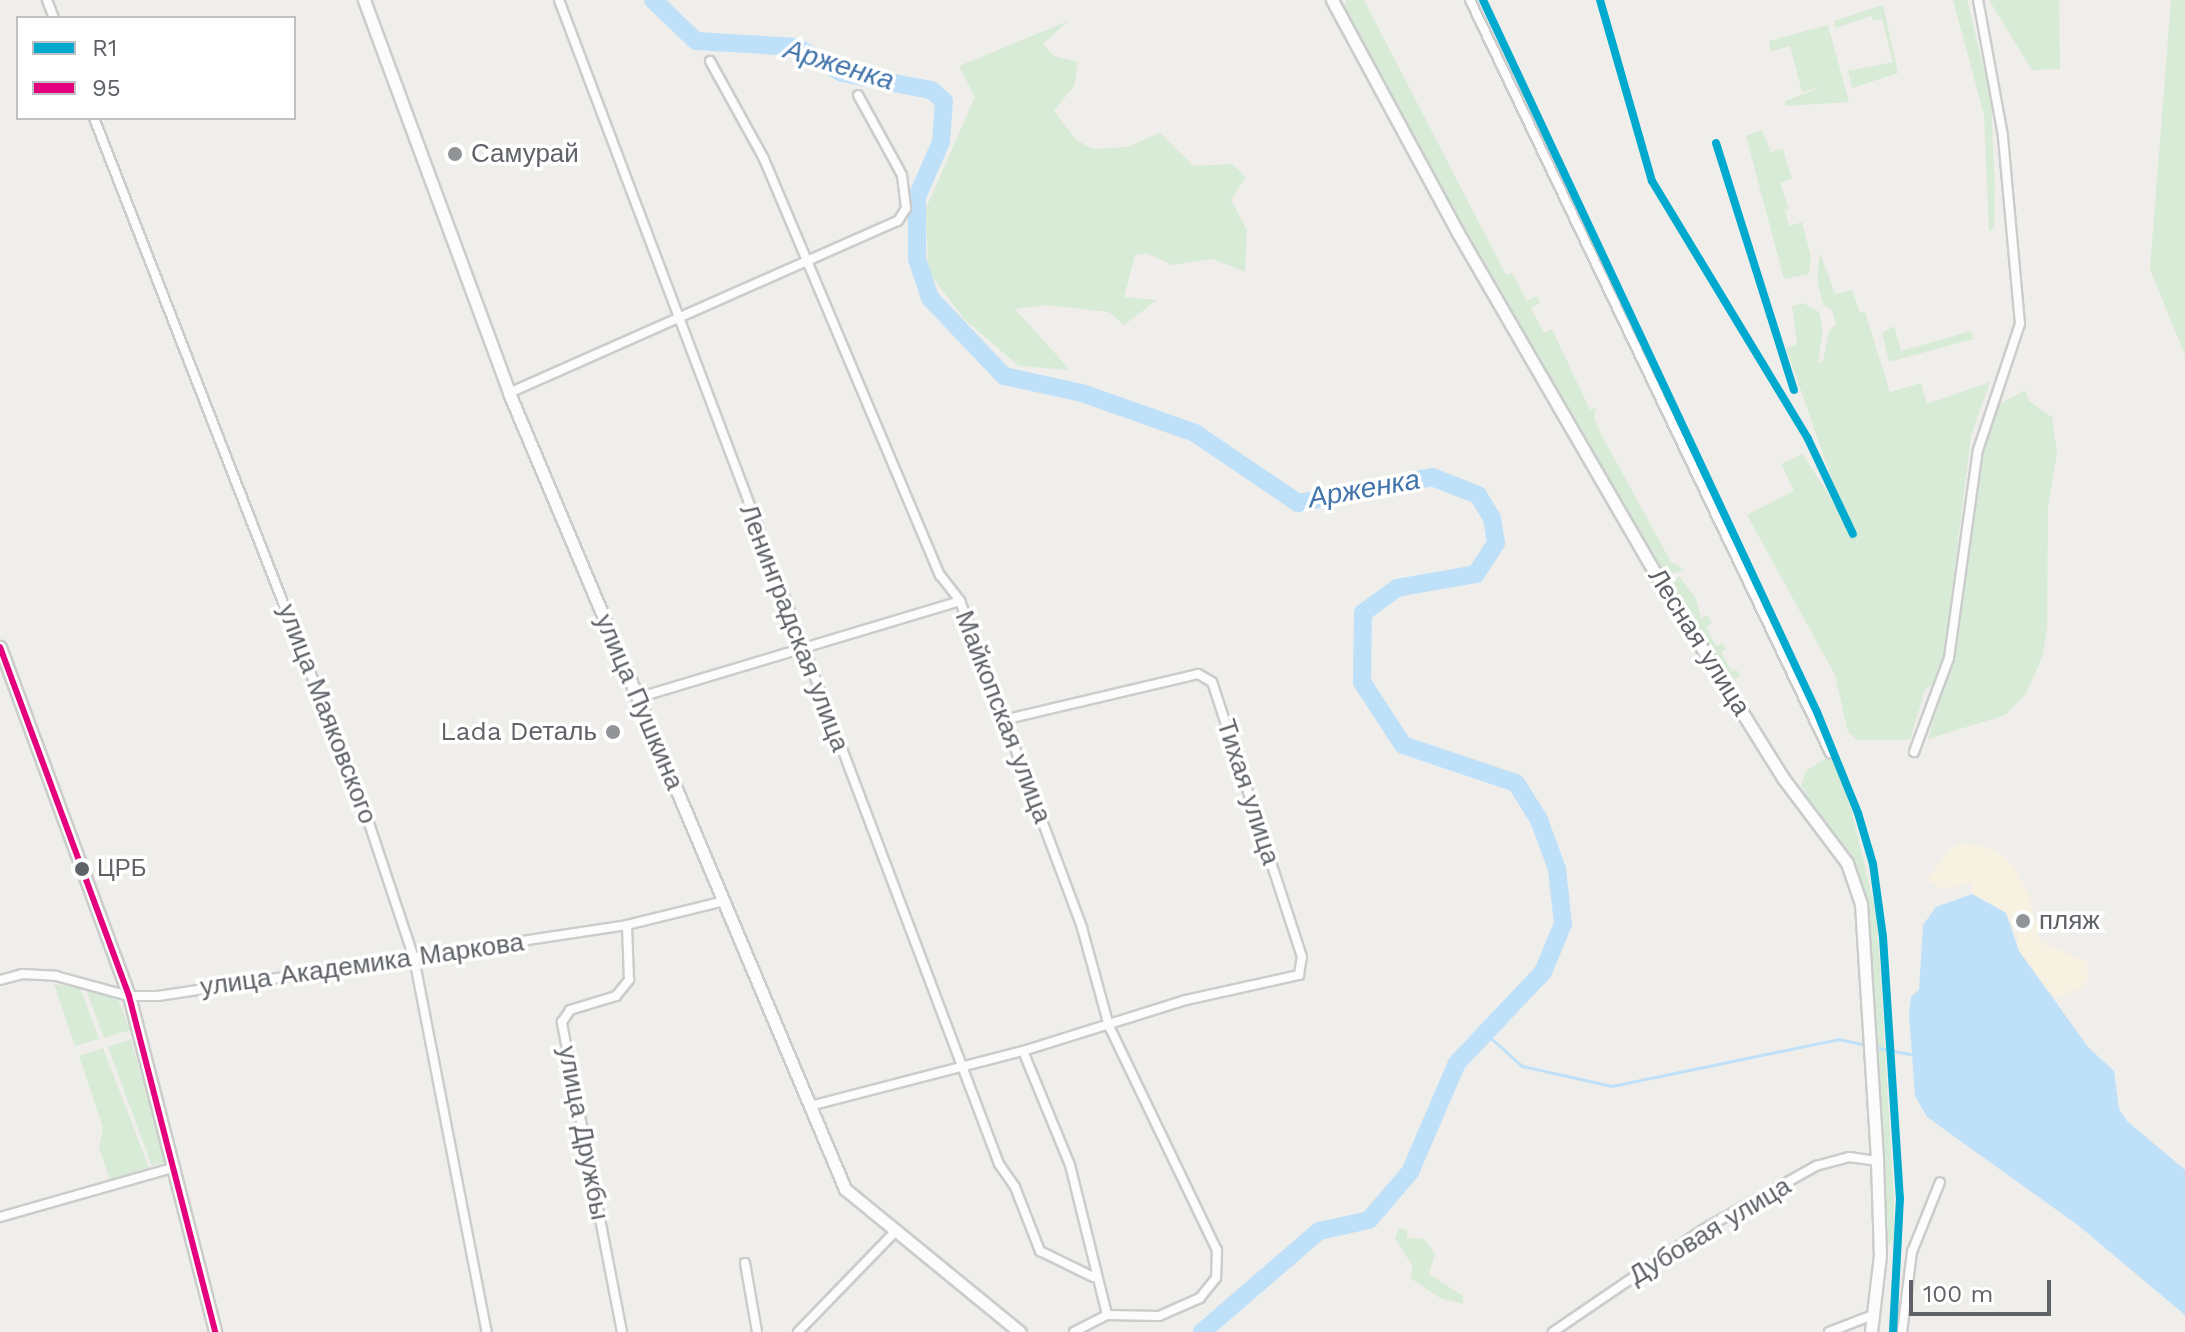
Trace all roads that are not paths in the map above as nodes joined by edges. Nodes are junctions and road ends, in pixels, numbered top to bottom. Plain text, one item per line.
1 (364, 0) edge
2 (559, 0) edge
3 (1332, 0) edge
4 (1470, 0) edge
5 (1978, 0) edge
6 (710, 61) dead end
7 (858, 95) dead end
8 (95, 120) edge
9 (804, 261) junction
10 (678, 319) junction
11 (509, 393) junction
12 (960, 601) junction
13 (0, 647) edge
14 (802, 650) junction
15 (637, 698) junction
16 (1004, 720) junction
17 (1914, 752) dead end
18 (1830, 753) dead end
19 (724, 901) junction
20 (627, 925) junction
21 (414, 958) junction
22 (0, 980) edge
23 (129, 996) junction
24 (1109, 1026) junction
25 (1023, 1051) junction
26 (961, 1065) junction
27 (810, 1106) junction
28 (1877, 1161) junction
29 (175, 1167) junction
30 (1940, 1182) dead end
31 (0, 1217) edge
32 (894, 1233) junction
33 (745, 1263) dead end
34 (1093, 1277) junction
35 (1107, 1315) junction
36 (1873, 1315) junction
37 (797, 1331) edge
38 (215, 1332) edge
39 (487, 1332) edge
40 (622, 1332) edge
41 (757, 1332) edge
42 (1020, 1332) edge
43 (1074, 1332) edge
44 (1553, 1332) edge
45 (1829, 1332) edge
46 (1871, 1332) edge
47 (1902, 1332) edge

1 - 11 street, улица Пушкина
2 - 10 street, Ленинградская улица
3 - 28 street, Лесная улица
4 - 18 street
5 - 17 street
6 - 9 street, Майкопская улица
7 - 9 street
8 - 21 street, улица Маяковского
9 - 10 street
9 - 12 street, Майкопская улица
10 - 11 street
10 - 14 street, Ленинградская улица
11 - 15 street, улица Пушкина
12 - 14 street
12 - 16 street, Майкопская улица
13 - 23 street
14 - 15 street
14 - 26 street, Ленинградская улица
15 - 19 street, улица Пушкина
16 - 24 street, Майкопская улица
16 - 24 street, Тихая улица
19 - 20 street, улица Академика Маркова
19 - 27 street, улица Пушкина
20 - 21 street, улица Академика Маркова
20 - 40 street, улица Дружбы
21 - 23 street, улица Академика Маркова
21 - 39 street, улица Маяковского
22 - 23 street, улица Академика Маркова
23 - 29 street
24 - 25 street
24 - 35 street, Майкопская улица
25 - 26 street
25 - 34 street
26 - 27 street
26 - 34 street, Ленинградская улица
27 - 32 street, улица Пушкина
28 - 36 street, Лесная улица
28 - 44 street, Дубовая улица
29 - 31 street
29 - 38 street
30 - 47 street
32 - 37 street
32 - 42 street, улица Пушкина
33 - 41 street
34 - 35 street
35 - 43 street
36 - 45 street
36 - 46 street, Лесная улица

